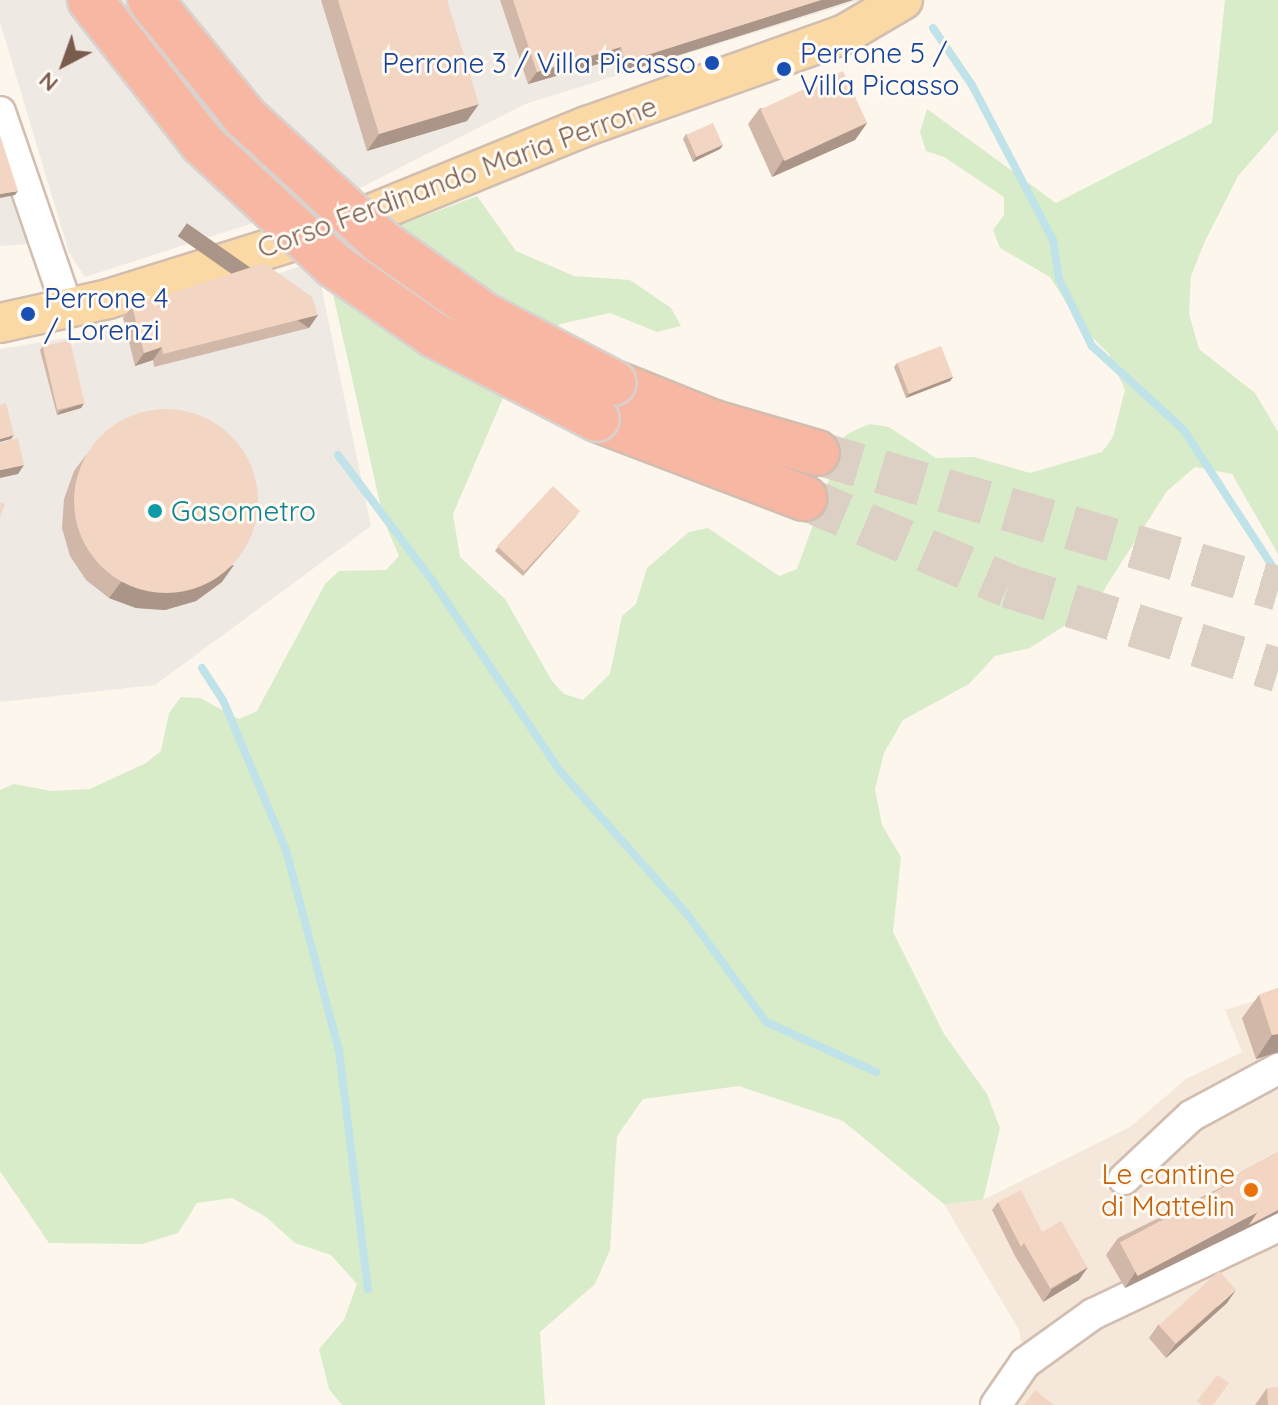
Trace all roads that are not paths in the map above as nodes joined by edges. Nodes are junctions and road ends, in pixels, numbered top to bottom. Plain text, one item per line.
1 (90, 0) edge
2 (150, 0) edge
3 (903, 0) edge
4 (0, 112) edge
5 (68, 310) junction
6 (0, 323) edge
7 (605, 401) junction
8 (817, 453) tunnel mouth
9 (804, 498) tunnel mouth
10 (1278, 1069) edge
11 (1124, 1179) dead end
12 (1278, 1226) edge
13 (996, 1405) edge

1 - 7 highway, bridge
2 - 7 highway, bridge
3 - 5 main road, Corso Ferdinando Maria Perrone
4 - 5 street
5 - 6 main road, Corso Ferdinando Maria Perrone
7 - 8 highway
7 - 9 highway
10 - 11 street
12 - 13 street

